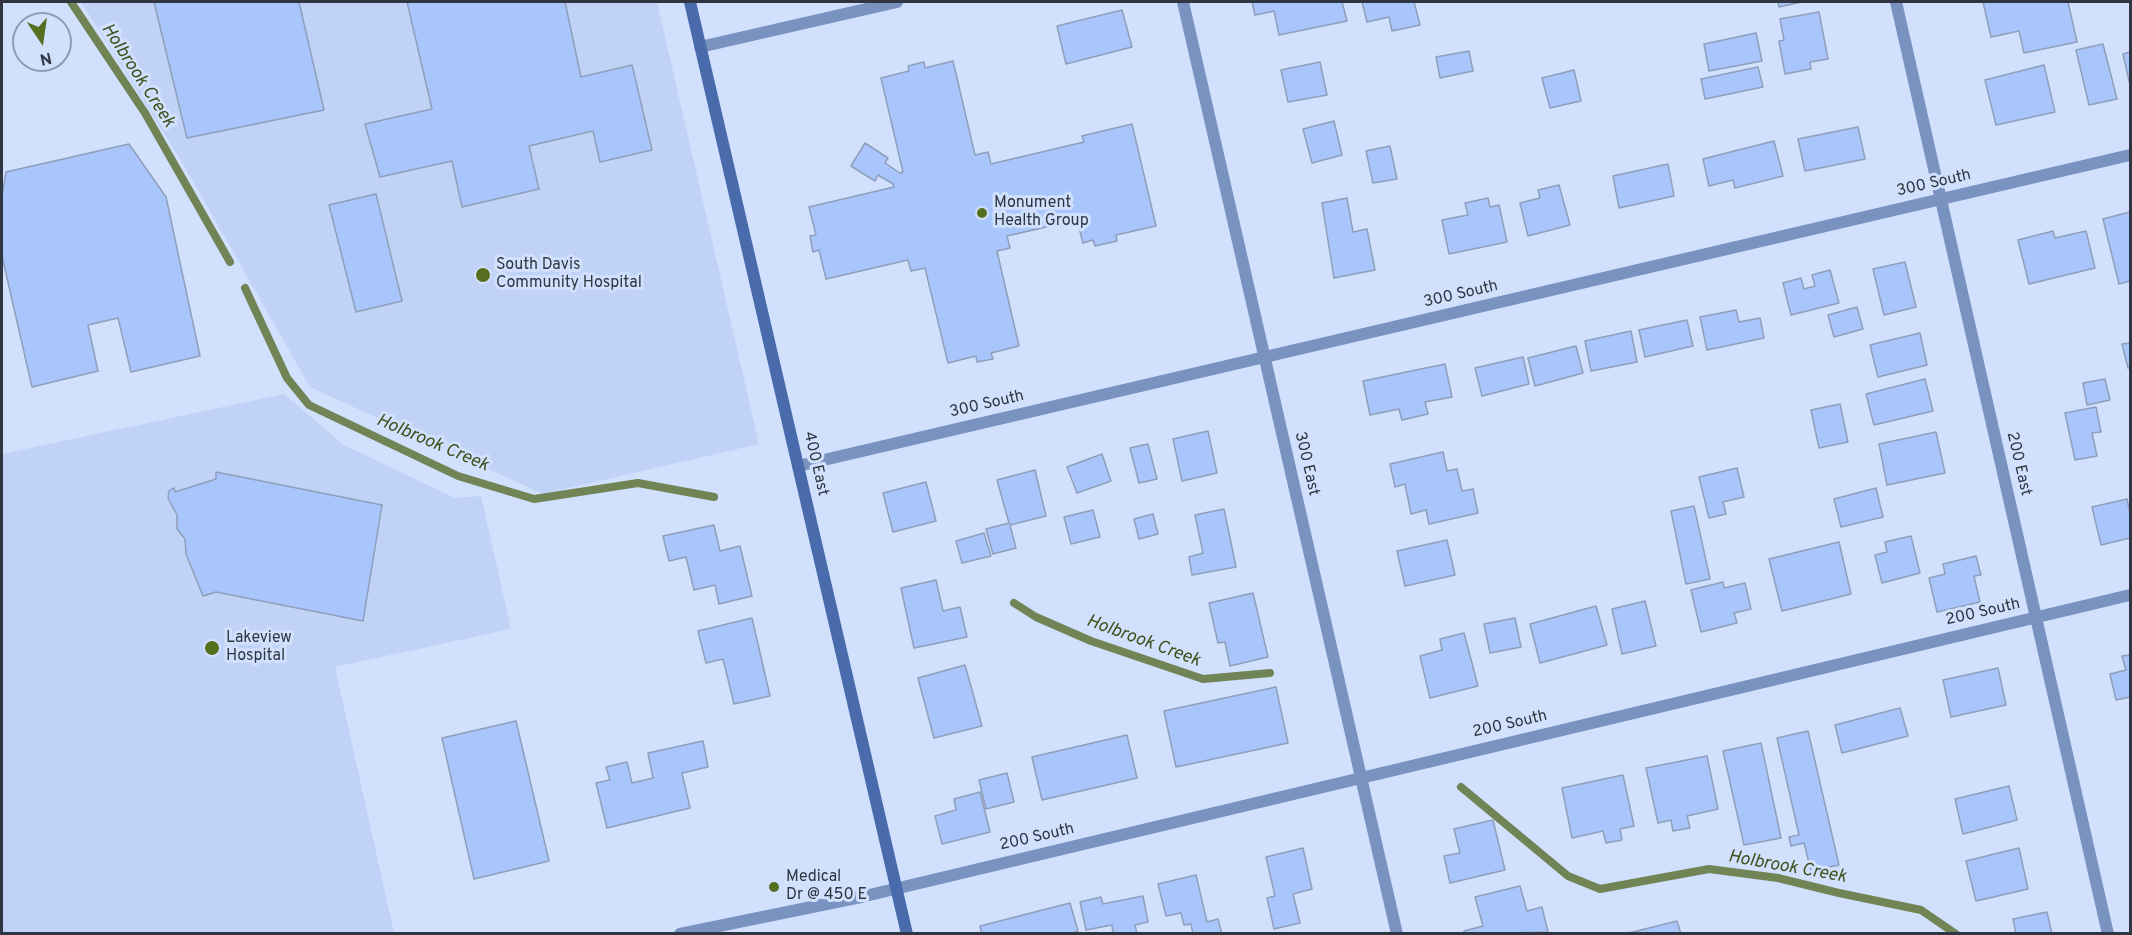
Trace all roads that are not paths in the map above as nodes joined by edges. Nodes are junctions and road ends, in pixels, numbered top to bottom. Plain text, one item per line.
1 (690, 2) edge
2 (897, 2) edge
3 (1183, 2) edge
4 (1896, 2) edge
5 (700, 47) junction
6 (2130, 155) edge
7 (1941, 200) junction
8 (1265, 357) junction
9 (798, 466) junction
10 (2130, 595) edge
11 (2036, 617) junction
12 (1361, 777) junction
13 (897, 888) junction
14 (680, 933) edge
15 (907, 933) edge
16 (1397, 933) edge
17 (2108, 933) edge

1 - 5 main road, 400 East
2 - 5 street
3 - 8 street, 300 East
4 - 7 street, 200 East
5 - 9 main road, 400 East
6 - 7 street, 300 South
7 - 8 street, 300 South
7 - 11 street, 200 East
8 - 9 street, 300 South
8 - 12 street, 300 East
9 - 13 main road, 400 East
10 - 11 street, 200 South
11 - 12 street, 200 South
11 - 17 street, 200 East
12 - 13 street, 200 South
12 - 16 street, 300 East
13 - 14 street, 200 South
13 - 15 main road, 400 East

